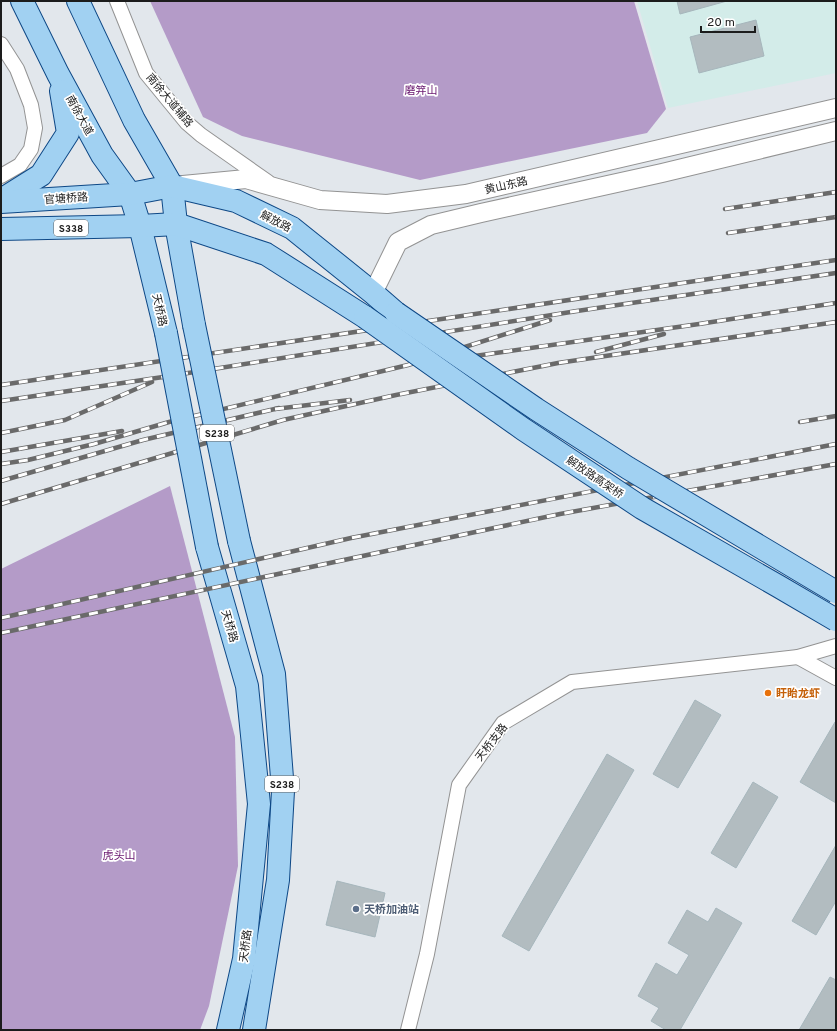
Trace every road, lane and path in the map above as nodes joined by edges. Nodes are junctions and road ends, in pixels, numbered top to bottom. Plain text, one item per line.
1 (22, 1) edge
2 (78, 1) edge
3 (117, 1) edge
4 (1, 44) edge
5 (58, 74) junction
6 (836, 108) edge
7 (836, 131) edge
8 (1, 176) edge
9 (172, 186) junction
10 (274, 187) junction
11 (130, 194) junction
12 (1, 201) edge
13 (176, 224) junction
14 (140, 226) junction
15 (1, 229) edge
16 (373, 293) junction
17 (836, 592) edge
18 (836, 620) edge
19 (836, 646) edge
20 (798, 657) junction
21 (836, 678) edge
22 (228, 1030) edge
23 (254, 1030) edge
24 (408, 1030) edge

1 - 5 main road, 南徐大道
2 - 9 main road
3 - 10 street, 南徐大道辅路
4 - 8 street
5 - 11 main road, 南徐大道
5 - 12 main road
6 - 10 street, 黄山东路
7 - 16 street, 黄山东路
9 - 10 street, 黄山东路
9 - 11 main road, 解放路
9 - 13 main road
9 - 16 main road, 解放路
11 - 12 main road, 官塘桥路
11 - 14 main road, 南徐大道
13 - 14 main road
13 - 18 main road, 解放路高架桥, bridge
13 - 23 main road, 天桥路 / S238, bridge
14 - 15 main road, S338
14 - 22 main road, 天桥路 / S238, bridge
16 - 17 main road, 解放路, bridge
19 - 20 street, 天桥支路
20 - 21 street
20 - 24 street, 天桥支路

